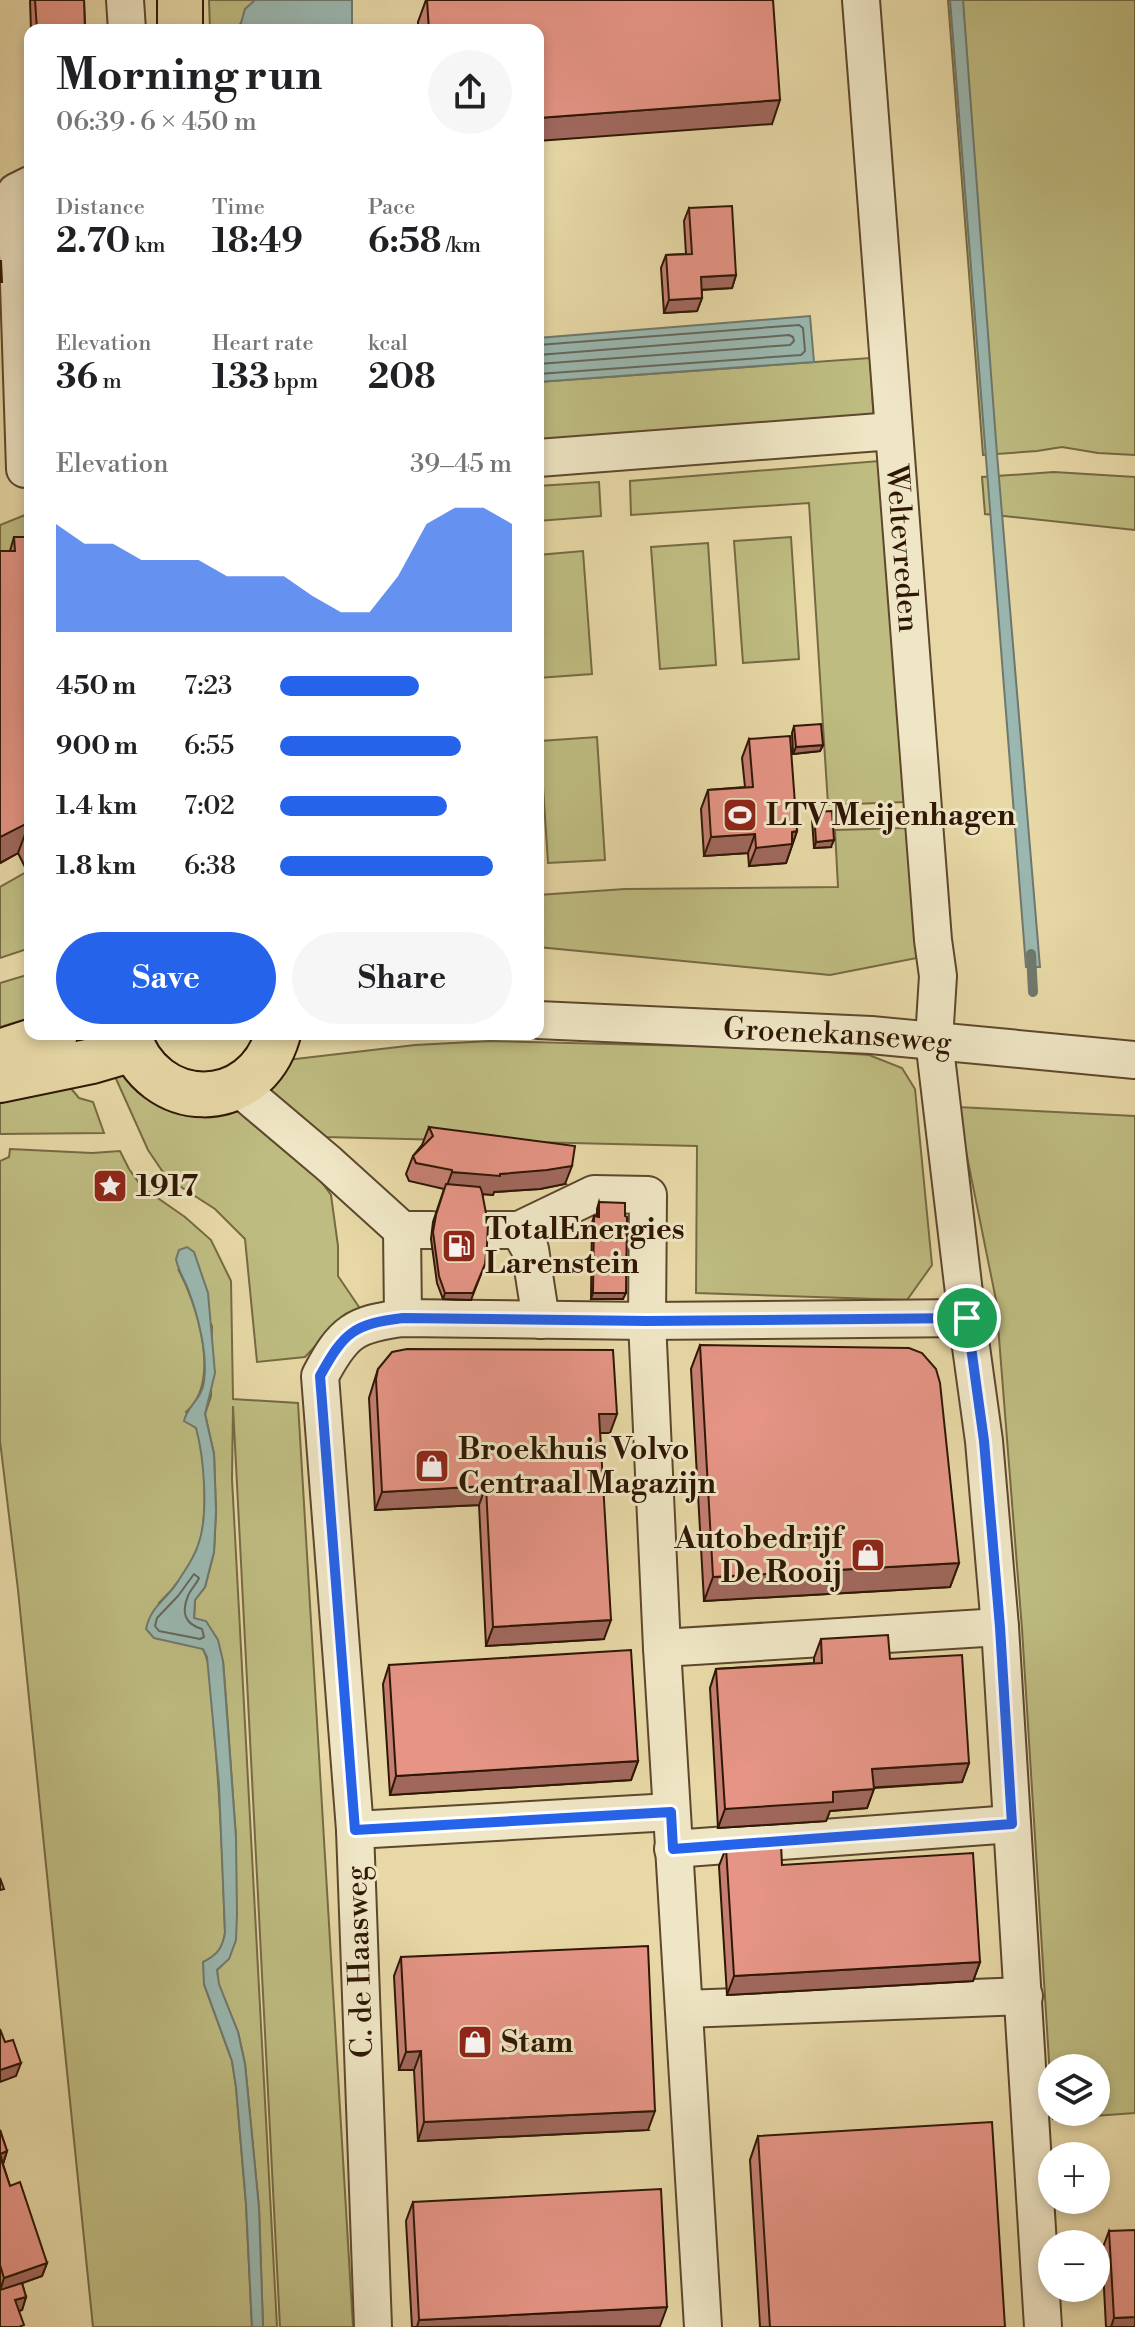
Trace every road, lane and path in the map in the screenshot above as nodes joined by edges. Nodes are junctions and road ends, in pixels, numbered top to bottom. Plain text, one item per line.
1 (125, 0) edge
2 (180, 0) edge
3 (861, 0) edge
4 (127, 24) edge
5 (180, 24) edge
6 (24, 188) edge
7 (893, 431) junction
8 (544, 458) edge
9 (18, 472) edge
10 (544, 1020) edge
11 (37, 1040) edge
12 (282, 1040) edge
13 (934, 1040) junction
14 (130, 1041) edge
15 (0, 1052) edge
16 (1135, 1060) edge
17 (0, 1080) edge
18 (238, 1087) junction
19 (403, 1318) junction
20 (967, 1318) junction
21 (541, 1320) junction
22 (647, 1321) junction
23 (1000, 1627) junction
24 (662, 1648) junction
25 (671, 1812) junction
26 (1012, 1824) junction
27 (355, 1830) junction
28 (673, 1849) junction
29 (1024, 1996) junction
30 (684, 2009) junction
31 (373, 2327) edge
32 (703, 2327) edge
33 (1043, 2327) edge

1 - 4 street
2 - 5 main road
3 - 7 street, Weltevreden
6 - 9 street
7 - 8 street
7 - 13 street, Weltevreden
10 - 13 street, Groenekanseweg
11 - 15 main road
12 - 18 main road
13 - 16 street, Groenekanseweg
13 - 20 street, Weltevreden
14 - 17 main road
14 - 18 main road
18 - 19 street
19 - 21 street, C. de Haasweg
19 - 27 street, C. de Haasweg
20 - 22 street, C. de Haasweg
20 - 23 street
21 - 22 street, C. de Haasweg
21 - 22 street
22 - 24 street
23 - 24 street
23 - 26 street
24 - 25 street
25 - 27 street
25 - 28 street
26 - 28 street
26 - 29 street
27 - 31 street, C. de Haasweg
28 - 30 street
29 - 30 street
29 - 33 street
30 - 32 street

